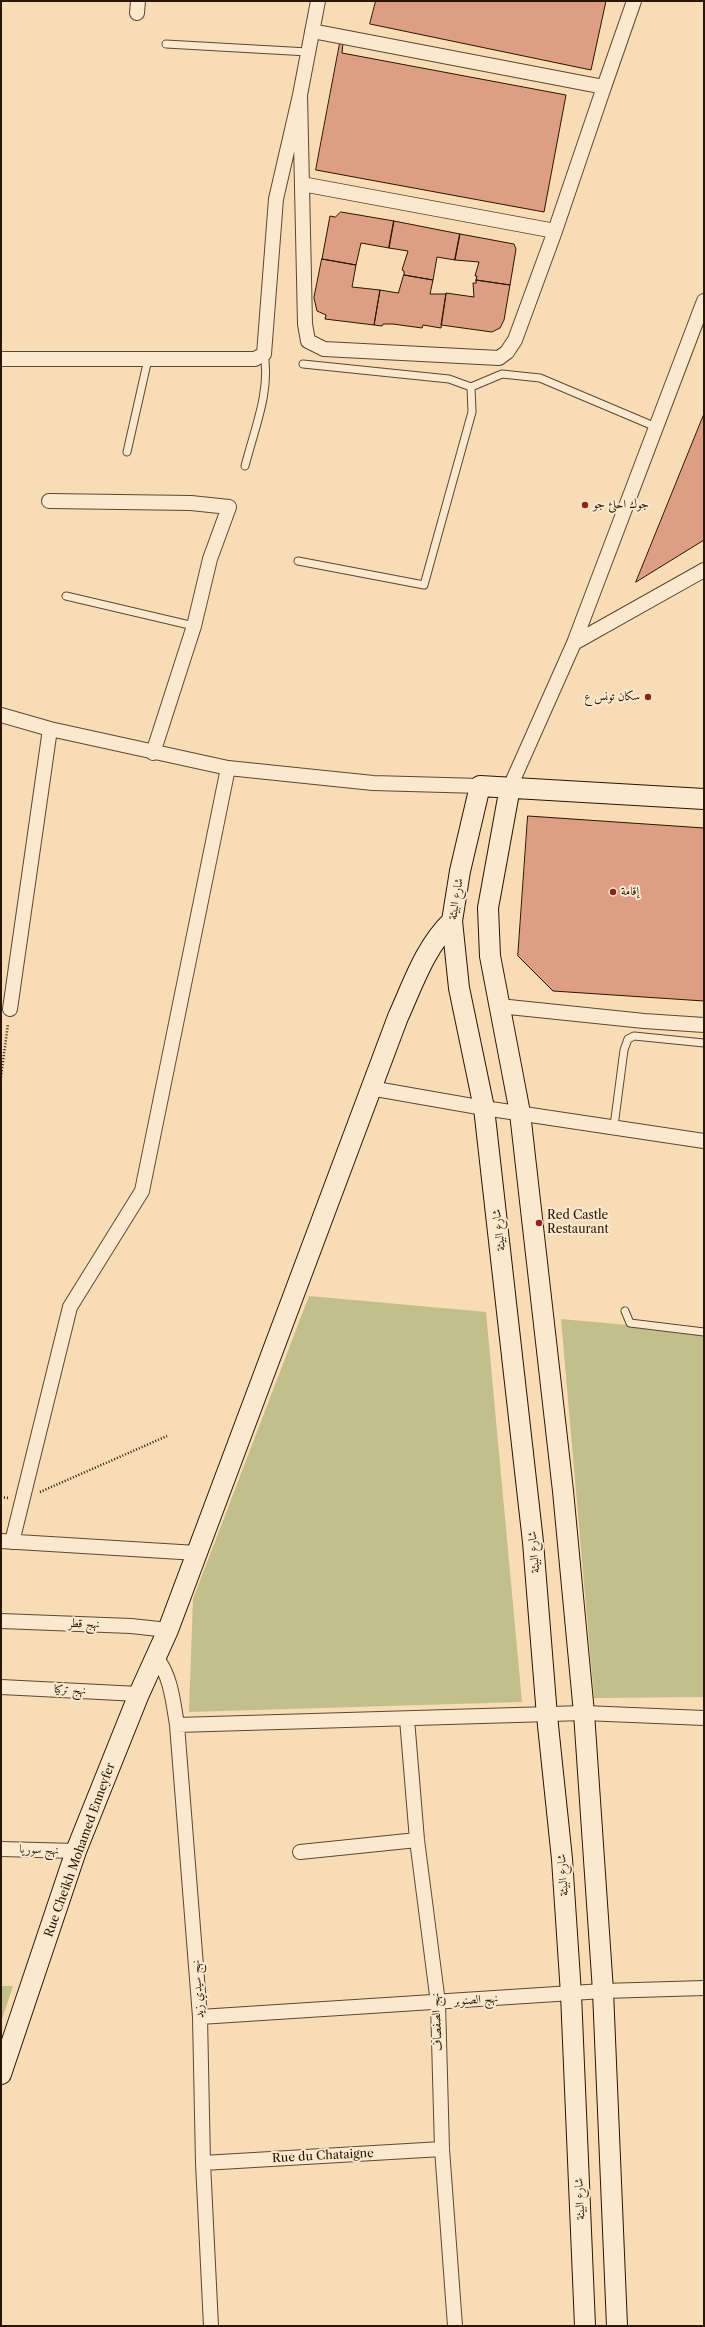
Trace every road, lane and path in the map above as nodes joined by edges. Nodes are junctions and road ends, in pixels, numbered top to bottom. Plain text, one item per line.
1 (318, 1) edge
2 (634, 1) edge
3 (312, 31) junction
4 (166, 44) dead end
5 (308, 52) junction
6 (604, 87) junction
7 (300, 95) junction
8 (302, 184) junction
9 (555, 231) junction
10 (704, 301) edge
11 (264, 354) junction
12 (1, 359) edge
13 (148, 359) junction
14 (303, 364) dead end
15 (471, 388) junction
16 (656, 426) junction
17 (127, 452) dead end
18 (245, 466) dead end
19 (49, 500) dead end
20 (298, 561) dead end
21 (704, 570) edge
22 (66, 596) dead end
23 (194, 626) junction
24 (574, 643) junction
25 (1, 716) edge
26 (50, 729) junction
27 (153, 753) junction
28 (228, 768) junction
29 (480, 786) junction
30 (510, 787) junction
31 (704, 799) edge
32 (452, 922) junction
33 (499, 1006) junction
34 (10, 1009) joint
35 (704, 1025) edge
36 (704, 1043) edge
37 (1, 1077) edge
38 (370, 1088) junction
39 (484, 1108) junction
40 (520, 1113) junction
41 (614, 1126) junction
42 (704, 1141) edge
43 (625, 1311) dead end
44 (704, 1332) edge
45 (168, 1436) dead end
46 (1, 1498) edge
47 (24, 1499) junction
48 (7, 1541) edge
49 (197, 1553) junction
50 (1, 1621) edge
51 (168, 1630) junction
52 (156, 1657) junction
53 (1, 1687) edge
54 (139, 1694) junction
55 (584, 1713) junction
56 (547, 1716) junction
57 (704, 1718) edge
58 (407, 1719) junction
59 (177, 1725) junction
60 (417, 1840) junction
61 (1, 1849) edge
62 (76, 1851) junction
63 (300, 1852) dead end
64 (704, 1988) edge
65 (603, 1991) junction
66 (571, 1994) junction
67 (438, 2003) junction
68 (200, 2018) junction
69 (1, 2074) edge
70 (442, 2149) junction
71 (203, 2162) junction
72 (211, 2326) edge
73 (455, 2326) edge
74 (586, 2326) edge
75 (618, 2326) edge

1 - 3 street
2 - 6 street
3 - 5 street
3 - 6 street
4 - 5 lane
5 - 7 street
6 - 9 street
7 - 8 street
7 - 11 street
8 - 9 street
8 - 9 street
10 - 16 street
11 - 13 street
11 - 18 lane
12 - 13 street
13 - 17 lane
14 - 15 lane
15 - 16 lane
15 - 20 lane
16 - 24 street
19 - 23 street
21 - 24 street
22 - 23 lane
23 - 27 street
24 - 30 street
25 - 26 street
26 - 27 street
26 - 34 street
27 - 28 street
28 - 29 street
28 - 47 street
29 - 30 street
29 - 32 street, شارع البيئة
30 - 31 street
30 - 33 street
32 - 38 street, Rue Cheikh Mohamed Enneyfer
32 - 39 street, شارع البيئة
33 - 35 street
33 - 40 street
34 - 37 path
36 - 41 lane
38 - 39 street
38 - 49 street, Rue Cheikh Mohamed Enneyfer
39 - 40 street
39 - 56 street, شارع البيئة
40 - 41 street
40 - 55 street
41 - 42 street
43 - 44 lane
45 - 47 path
46 - 47 path
47 - 48 street
48 - 49 street
49 - 51 street, Rue Cheikh Mohamed Enneyfer
50 - 51 street, نهج قطر
51 - 52 street, Rue Cheikh Mohamed Enneyfer
52 - 54 street, Rue Cheikh Mohamed Enneyfer
52 - 59 street, نهج سيدي زيد
53 - 54 street, نهج تركيا
54 - 62 street, Rue Cheikh Mohamed Enneyfer
55 - 56 street
55 - 57 street
55 - 65 street
56 - 58 street
56 - 66 street, شارع البيئة
58 - 59 street
58 - 60 street, نهج الصفصاف
59 - 68 street, نهج سيدي زيد
60 - 63 street
60 - 67 street, نهج الصفصاف
61 - 62 street, نهج سوريا
62 - 69 street, Rue Cheikh Mohamed Enneyfer
64 - 65 street, نهج الصنوبر
65 - 66 street, نهج الصنوبر
65 - 75 street
66 - 67 street, نهج الصنوبر
66 - 74 street, شارع البيئة
67 - 68 street, نهج الصنوبر
67 - 70 street, نهج الصفصاف
68 - 71 street, نهج سيدي زيد
70 - 71 street, Rue du Chataigne
70 - 73 street, نهج الصفصاف
71 - 72 street, نهج سيدي زيد

